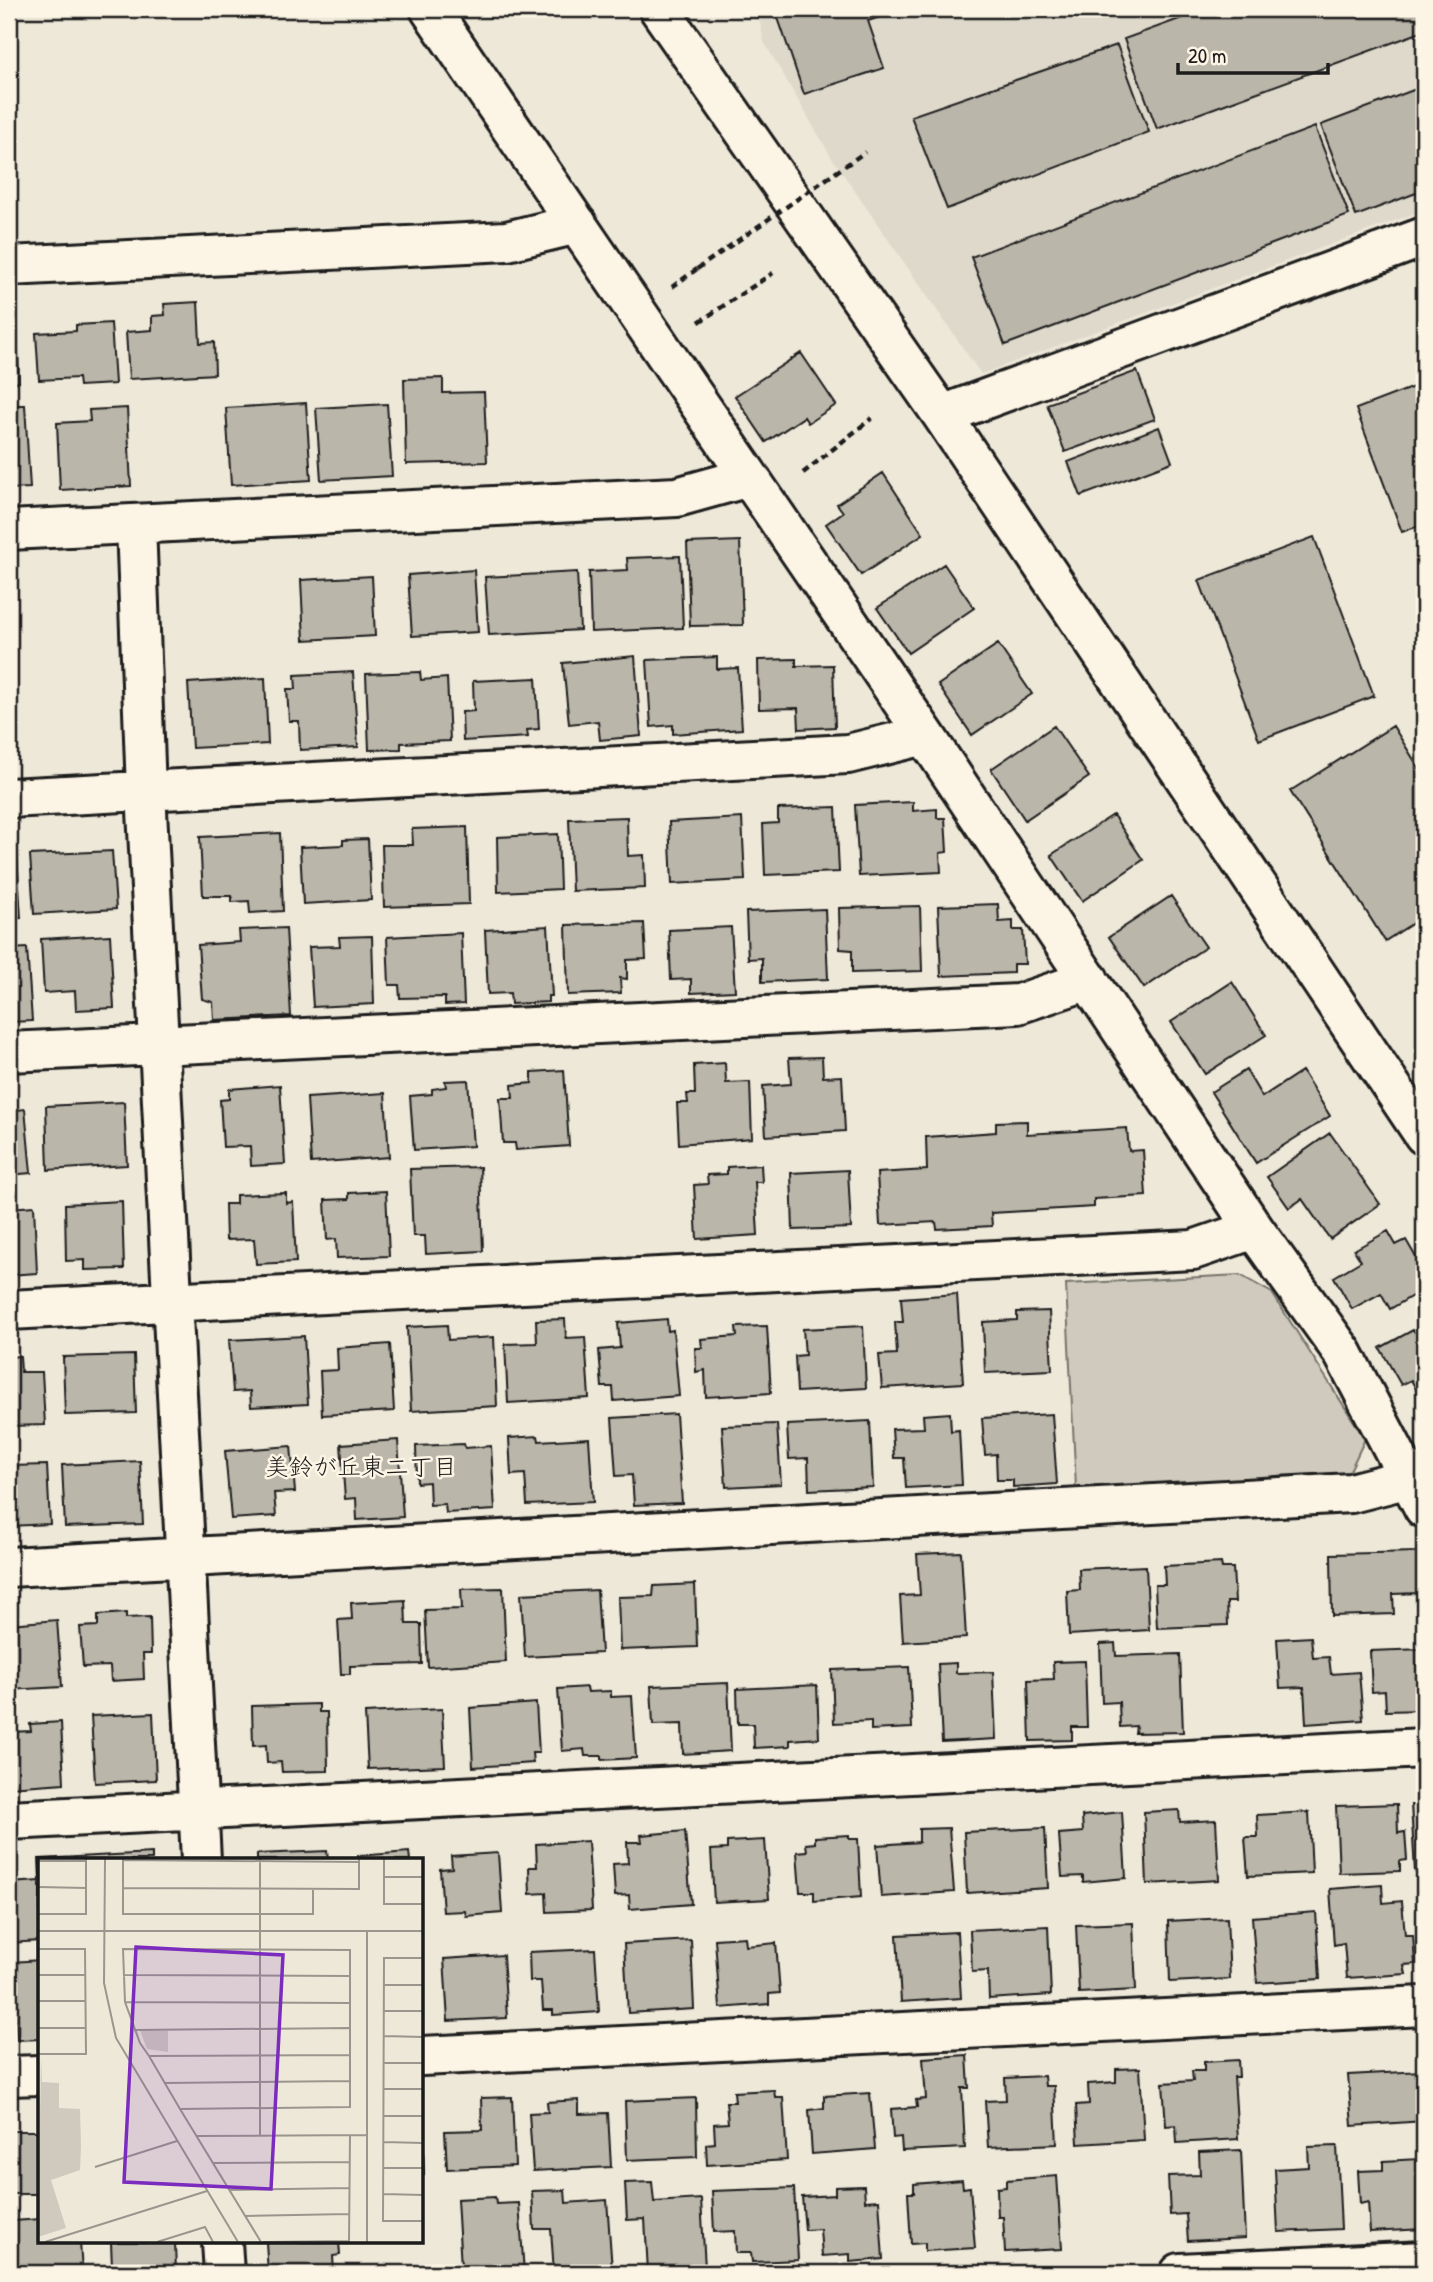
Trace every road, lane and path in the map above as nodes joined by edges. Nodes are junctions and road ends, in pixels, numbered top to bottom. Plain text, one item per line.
1 (430, 9) edge
2 (659, 9) edge
3 (865, 152) dead end
4 (578, 224) junction
5 (1424, 237) edge
6 (9, 266) edge
7 (697, 269) dead end
8 (773, 273) dead end
9 (710, 316) dead end
10 (942, 415) junction
11 (872, 418) dead end
12 (749, 477) junction
13 (797, 478) dead end
14 (136, 524) junction
15 (9, 530) edge
16 (925, 735) junction
17 (146, 791) junction
18 (9, 799) edge
19 (1089, 979) junction
20 (160, 1045) junction
21 (9, 1052) edge
22 (1424, 1135) edge
23 (1254, 1229) junction
24 (174, 1301) junction
25 (9, 1310) edge
26 (1417, 1493) edge
27 (187, 1557) junction
28 (9, 1567) edge
29 (1424, 1748) edge
30 (198, 1812) junction
31 (9, 1820) edge
32 (201, 1858) edge
33 (1424, 2006) edge
34 (424, 2056) edge
35 (38, 2075) edge
36 (9, 2076) edge
37 (222, 2244) edge
38 (1424, 2261) edge
39 (224, 2273) edge
40 (1180, 2273) edge

1 - 4 street
2 - 10 street
3 - 7 path, bridge
4 - 6 street
4 - 12 street
5 - 10 street
8 - 9 path
10 - 22 street
11 - 13 path
12 - 14 street
12 - 16 street
14 - 15 street
14 - 17 street
16 - 17 street
16 - 19 street
17 - 18 street
17 - 20 street
19 - 20 street
19 - 23 street
20 - 21 street
20 - 24 street
23 - 24 street
23 - 26 street
24 - 25 street
24 - 27 street
26 - 27 street
27 - 28 street
27 - 30 street
29 - 30 street
30 - 31 street
30 - 32 street
33 - 34 street
35 - 36 street
37 - 39 street
38 - 40 street

